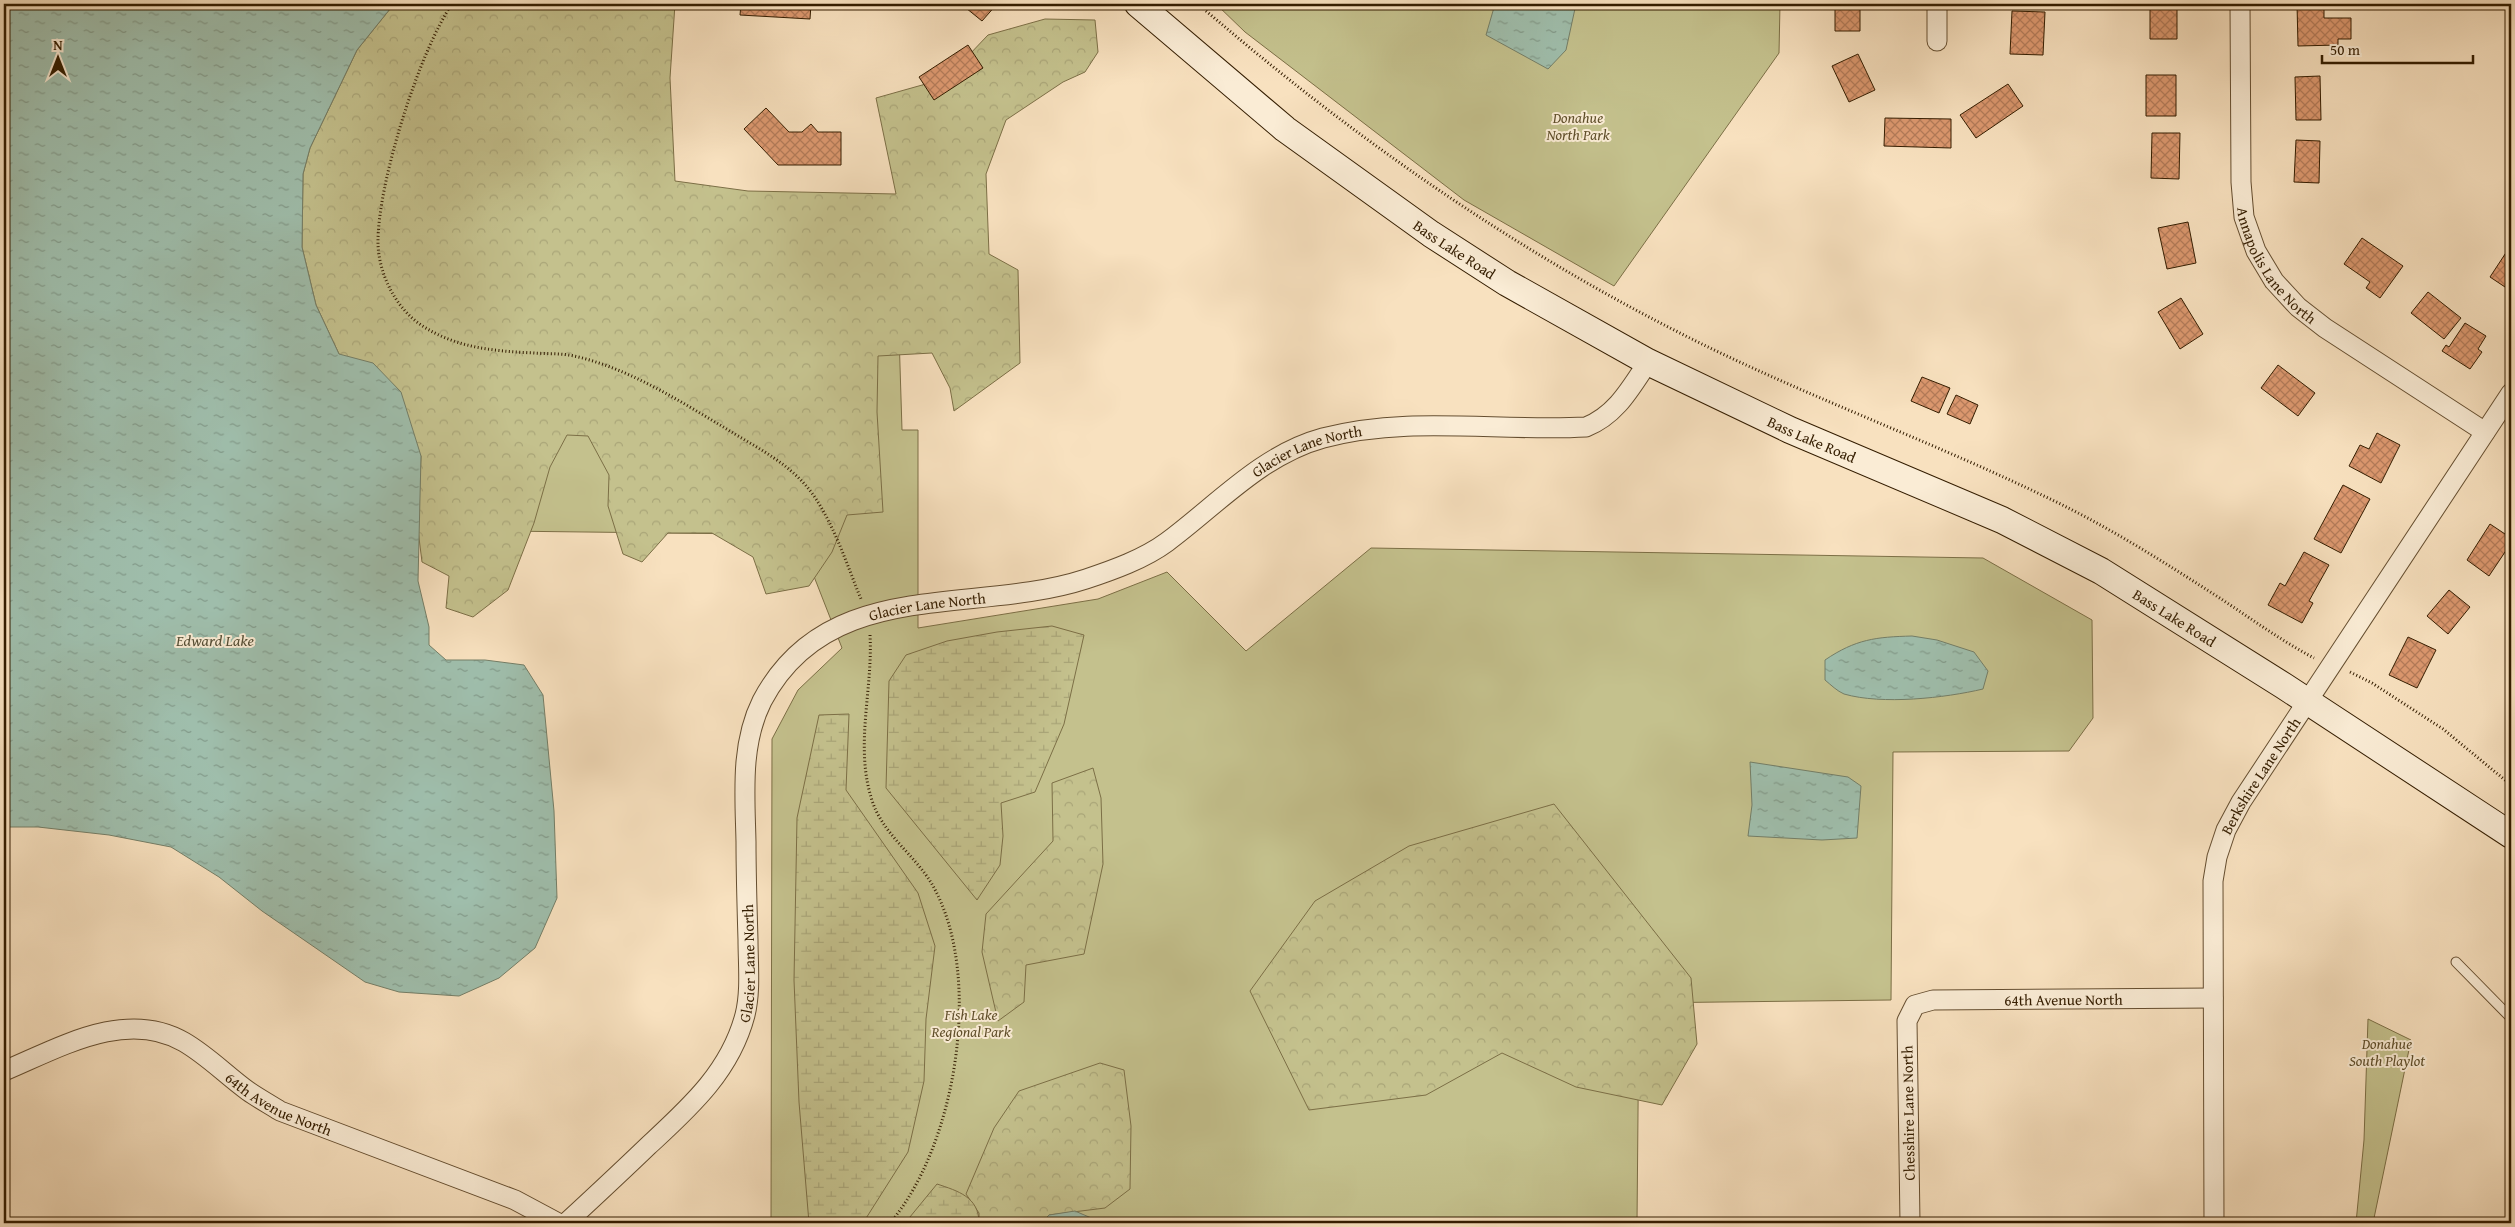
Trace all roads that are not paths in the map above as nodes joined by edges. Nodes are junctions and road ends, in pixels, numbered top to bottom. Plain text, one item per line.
1 (1138, 4) edge
2 (1937, 4) edge
3 (2240, 4) edge
4 (1937, 41) dead end
5 (1648, 362) junction
6 (2511, 393) edge
7 (2485, 432) junction
8 (2306, 700) junction
9 (2511, 835) edge
10 (2456, 962) dead end
11 (2213, 998) junction
12 (1915, 1005) joint
13 (2511, 1018) edge
14 (4, 1071) edge
15 (558, 1223) edge
16 (566, 1223) edge
17 (1910, 1223) edge
18 (2214, 1223) edge

1 - 5 main road, Bass Lake Road
2 - 4 street
3 - 7 street, Annapolis Lane North
5 - 8 main road, Bass Lake Road
5 - 16 street, Glacier Lane North
6 - 7 street, Berkshire Lane North
7 - 8 street, Berkshire Lane North
8 - 9 main road, Bass Lake Road
8 - 11 street, Berkshire Lane North
10 - 13 lane
11 - 12 street, 64th Avenue North
11 - 18 street, Berkshire Lane North
12 - 17 street, Chesshire Lane North
14 - 15 street, 64th Avenue North

